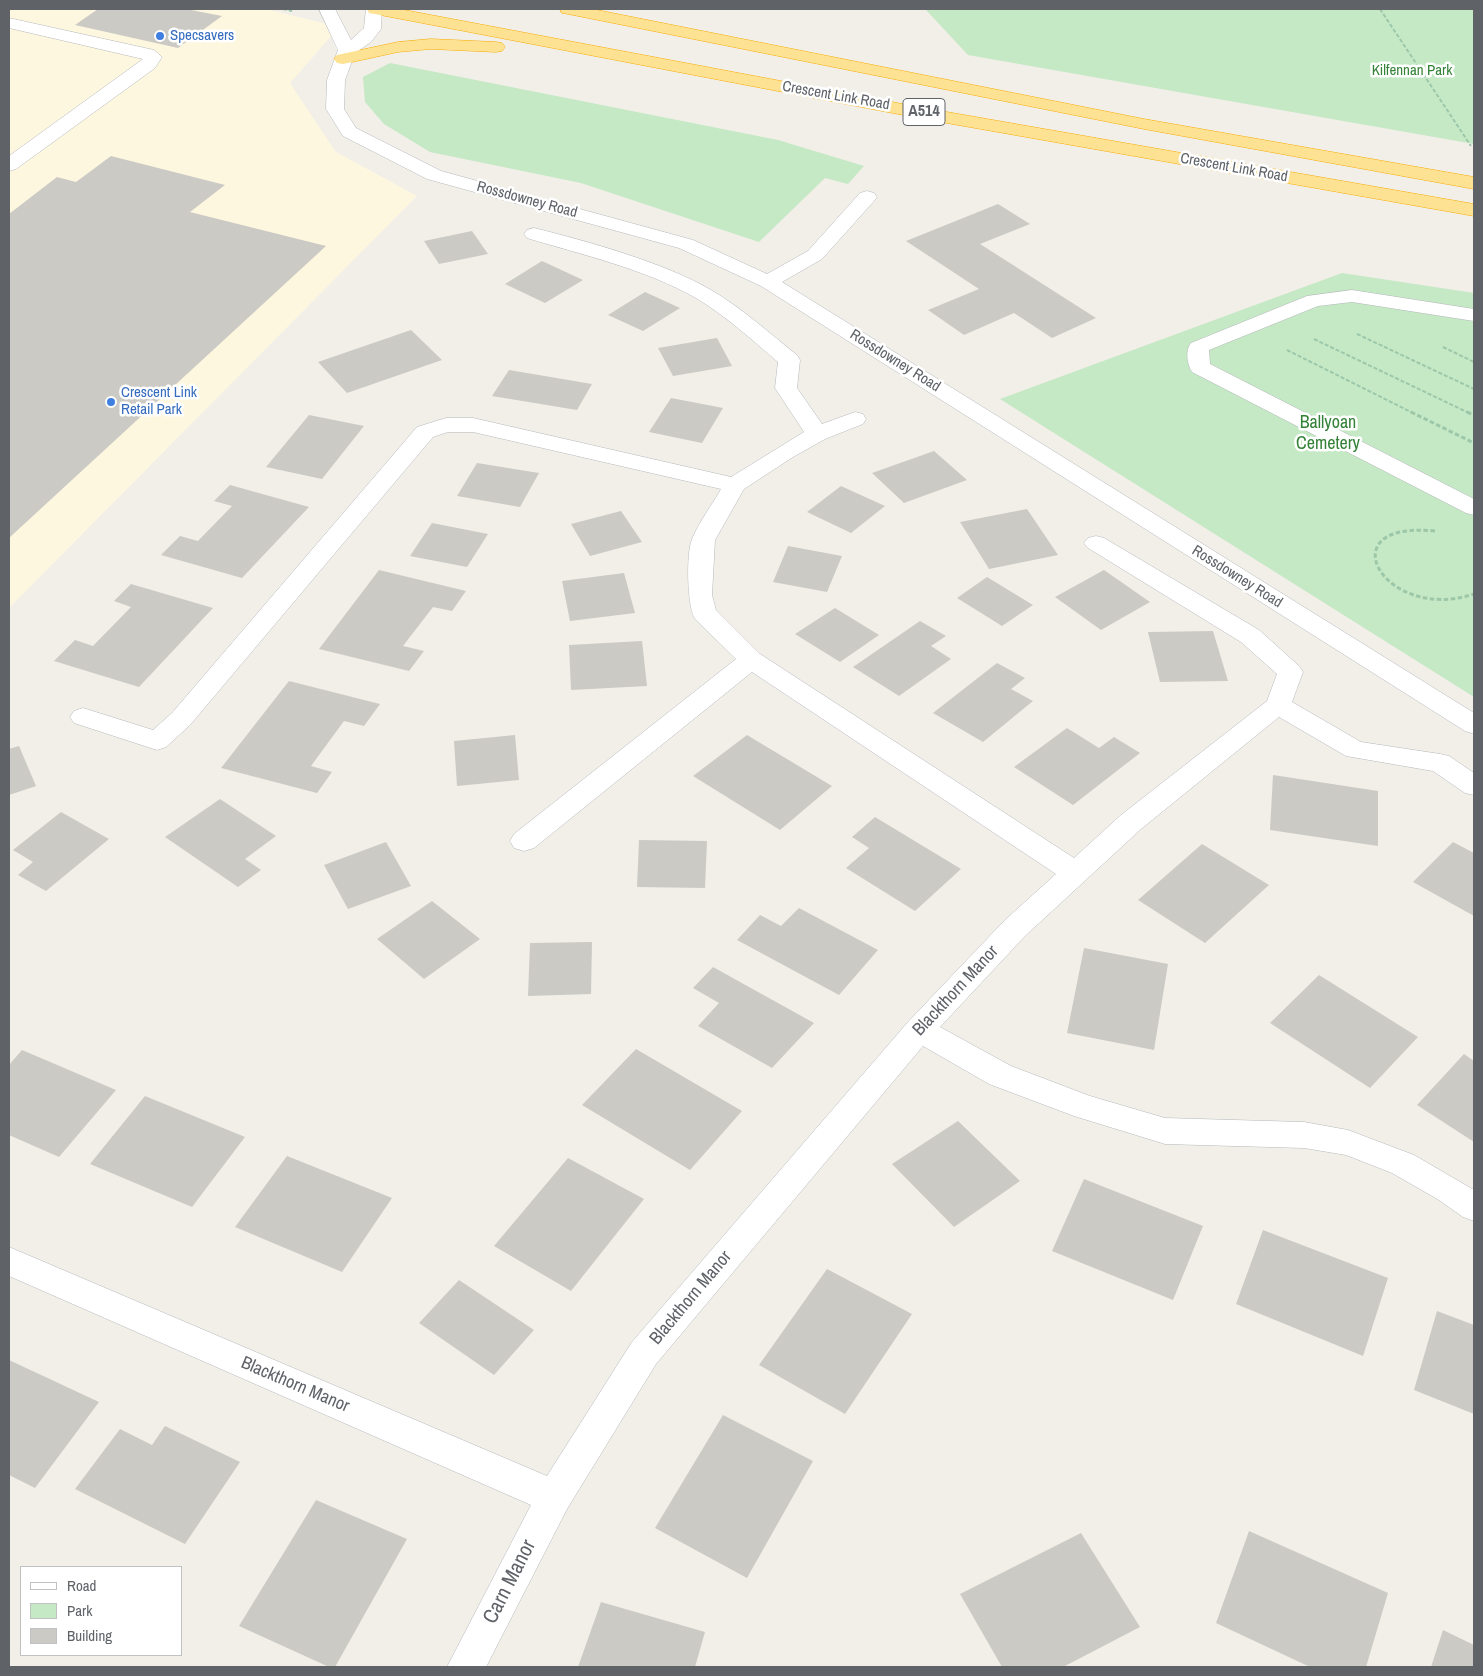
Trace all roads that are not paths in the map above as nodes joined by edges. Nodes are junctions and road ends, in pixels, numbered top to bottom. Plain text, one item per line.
1 (327, 9) edge
2 (375, 9) edge
3 (568, 9) edge
4 (9, 23) edge
5 (552, 44) junction
6 (345, 55) junction
7 (9, 165) edge
8 (1474, 183) edge
9 (867, 197) dead end
10 (1474, 210) edge
11 (534, 234) dead end
12 (768, 282) junction
13 (1474, 314) edge
14 (855, 419) dead end
15 (817, 434) junction
16 (735, 485) junction
17 (1474, 508) edge
18 (1096, 543) dead end
19 (751, 660) junction
20 (1278, 705) junction
21 (83, 717) dead end
22 (1474, 725) edge
23 (1474, 786) edge
24 (524, 840) dead end
25 (1076, 873) junction
26 (919, 1030) junction
27 (1474, 1207) edge
28 (9, 1261) edge
29 (554, 1497) junction
30 (466, 1667) edge

1 - 6 street
2 - 5 highway, Crescent Link Road / A514
2 - 6 street
3 - 8 highway, Crescent Link Road / A514
4 - 7 street
5 - 6 highway
5 - 10 highway, Crescent Link Road / A514
6 - 12 street, Rossdowney Road
9 - 12 street
11 - 15 street
12 - 22 street, Rossdowney Road
13 - 17 street
14 - 15 street
15 - 16 street
16 - 19 street
16 - 21 street
18 - 20 street
19 - 24 street
19 - 25 street
20 - 23 street
20 - 25 street, Blackthorn Manor
25 - 26 street, Blackthorn Manor
26 - 27 street
26 - 29 street, Blackthorn Manor
28 - 29 street, Blackthorn Manor
29 - 30 street, Carn Manor

